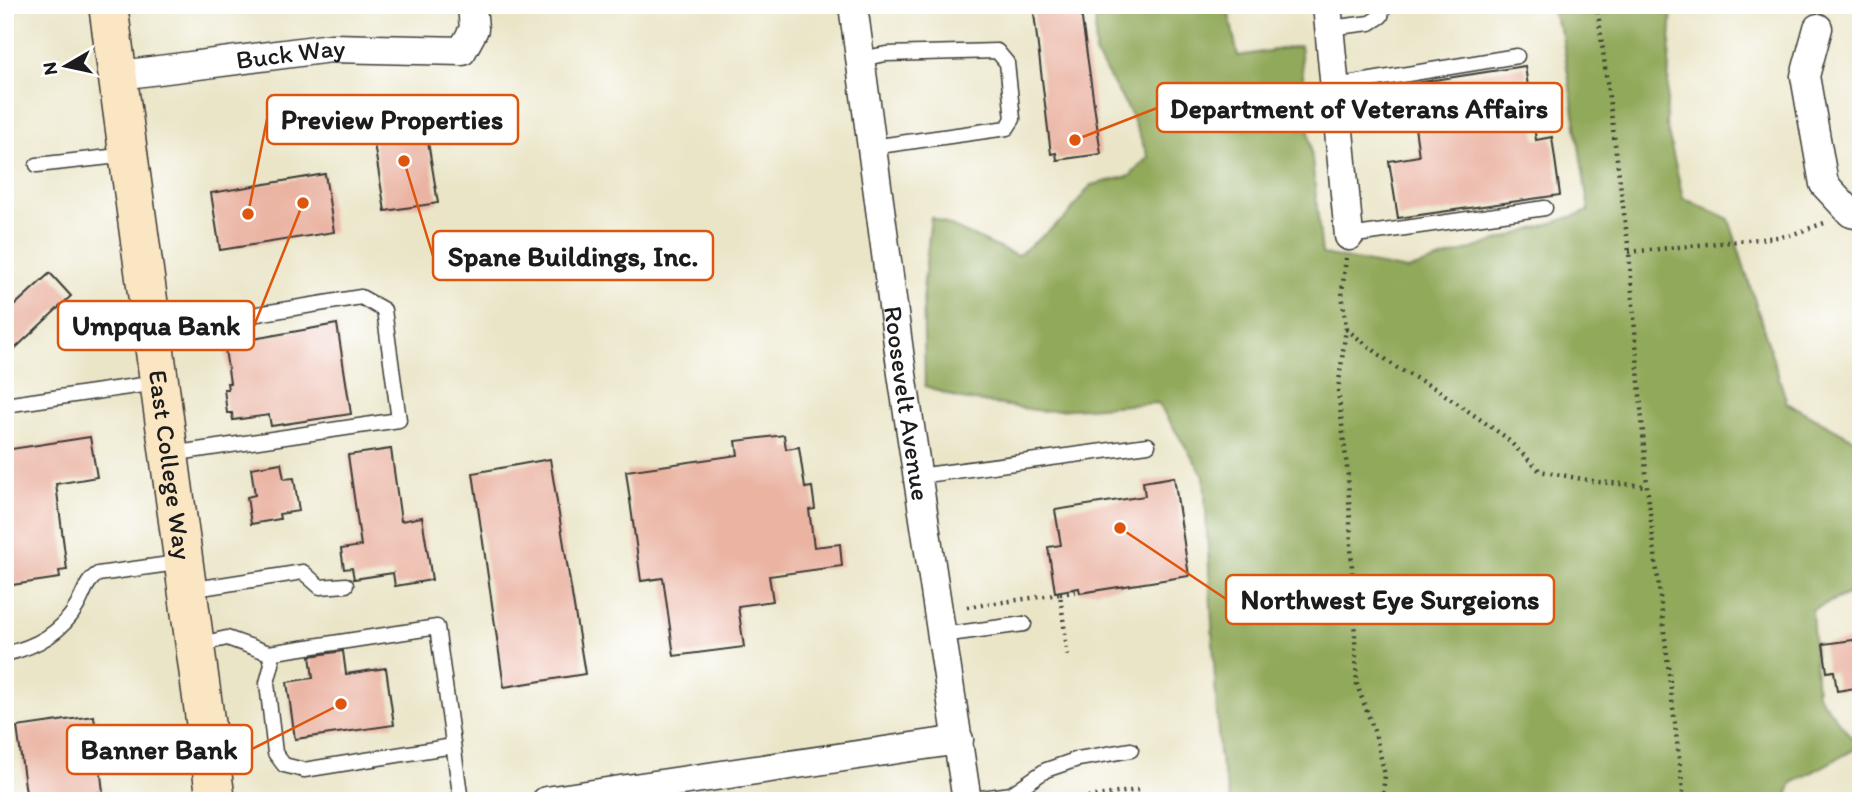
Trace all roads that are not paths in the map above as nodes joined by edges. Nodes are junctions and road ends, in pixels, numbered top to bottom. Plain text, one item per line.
1 (108, 5) edge
2 (472, 5) edge
3 (853, 5) edge
4 (1384, 5) edge
5 (1328, 17) edge
6 (1818, 28) dead end
7 (1517, 56) dead end
8 (860, 59) junction
9 (120, 75) junction
10 (1335, 86) junction
11 (872, 147) junction
12 (130, 154) junction
13 (37, 165) dead end
14 (1545, 208) dead end
15 (1856, 214) edge
16 (1349, 236) joint
17 (153, 331) junction
18 (160, 382) junction
19 (5, 405) edge
20 (1148, 445) dead end
21 (170, 455) junction
22 (918, 476) junction
23 (186, 576) junction
24 (346, 585) dead end
25 (1024, 624) dead end
26 (942, 635) junction
27 (195, 646) junction
28 (269, 653) junction
29 (5, 654) edge
30 (959, 740) junction
31 (453, 746) junction
32 (1131, 750) dead end
33 (967, 800) edge
34 (216, 801) edge
35 (461, 801) edge
36 (546, 801) edge

1 - 9 main road, East College Way
2 - 9 street, Buck Way
3 - 8 street, Roosevelt Avenue
4 - 5 lane
5 - 10 street
6 - 15 street
7 - 10 lane
8 - 11 street, Roosevelt Avenue
8 - 11 lane
9 - 12 main road, East College Way
10 - 16 street
11 - 22 street, Roosevelt Avenue
12 - 13 lane
12 - 17 main road, East College Way
14 - 16 lane
17 - 18 main road, East College Way
17 - 21 lane
18 - 19 lane
18 - 21 main road, East College Way
20 - 22 lane
21 - 23 main road, East College Way
22 - 26 street, Roosevelt Avenue
23 - 24 lane
23 - 27 main road, East College Way
23 - 29 lane
25 - 26 lane
26 - 30 street, Roosevelt Avenue
27 - 28 lane
27 - 34 main road, East College Way
28 - 31 lane
28 - 31 lane
30 - 33 street, Roosevelt Avenue
30 - 36 street
31 - 35 lane
32 - 33 lane

